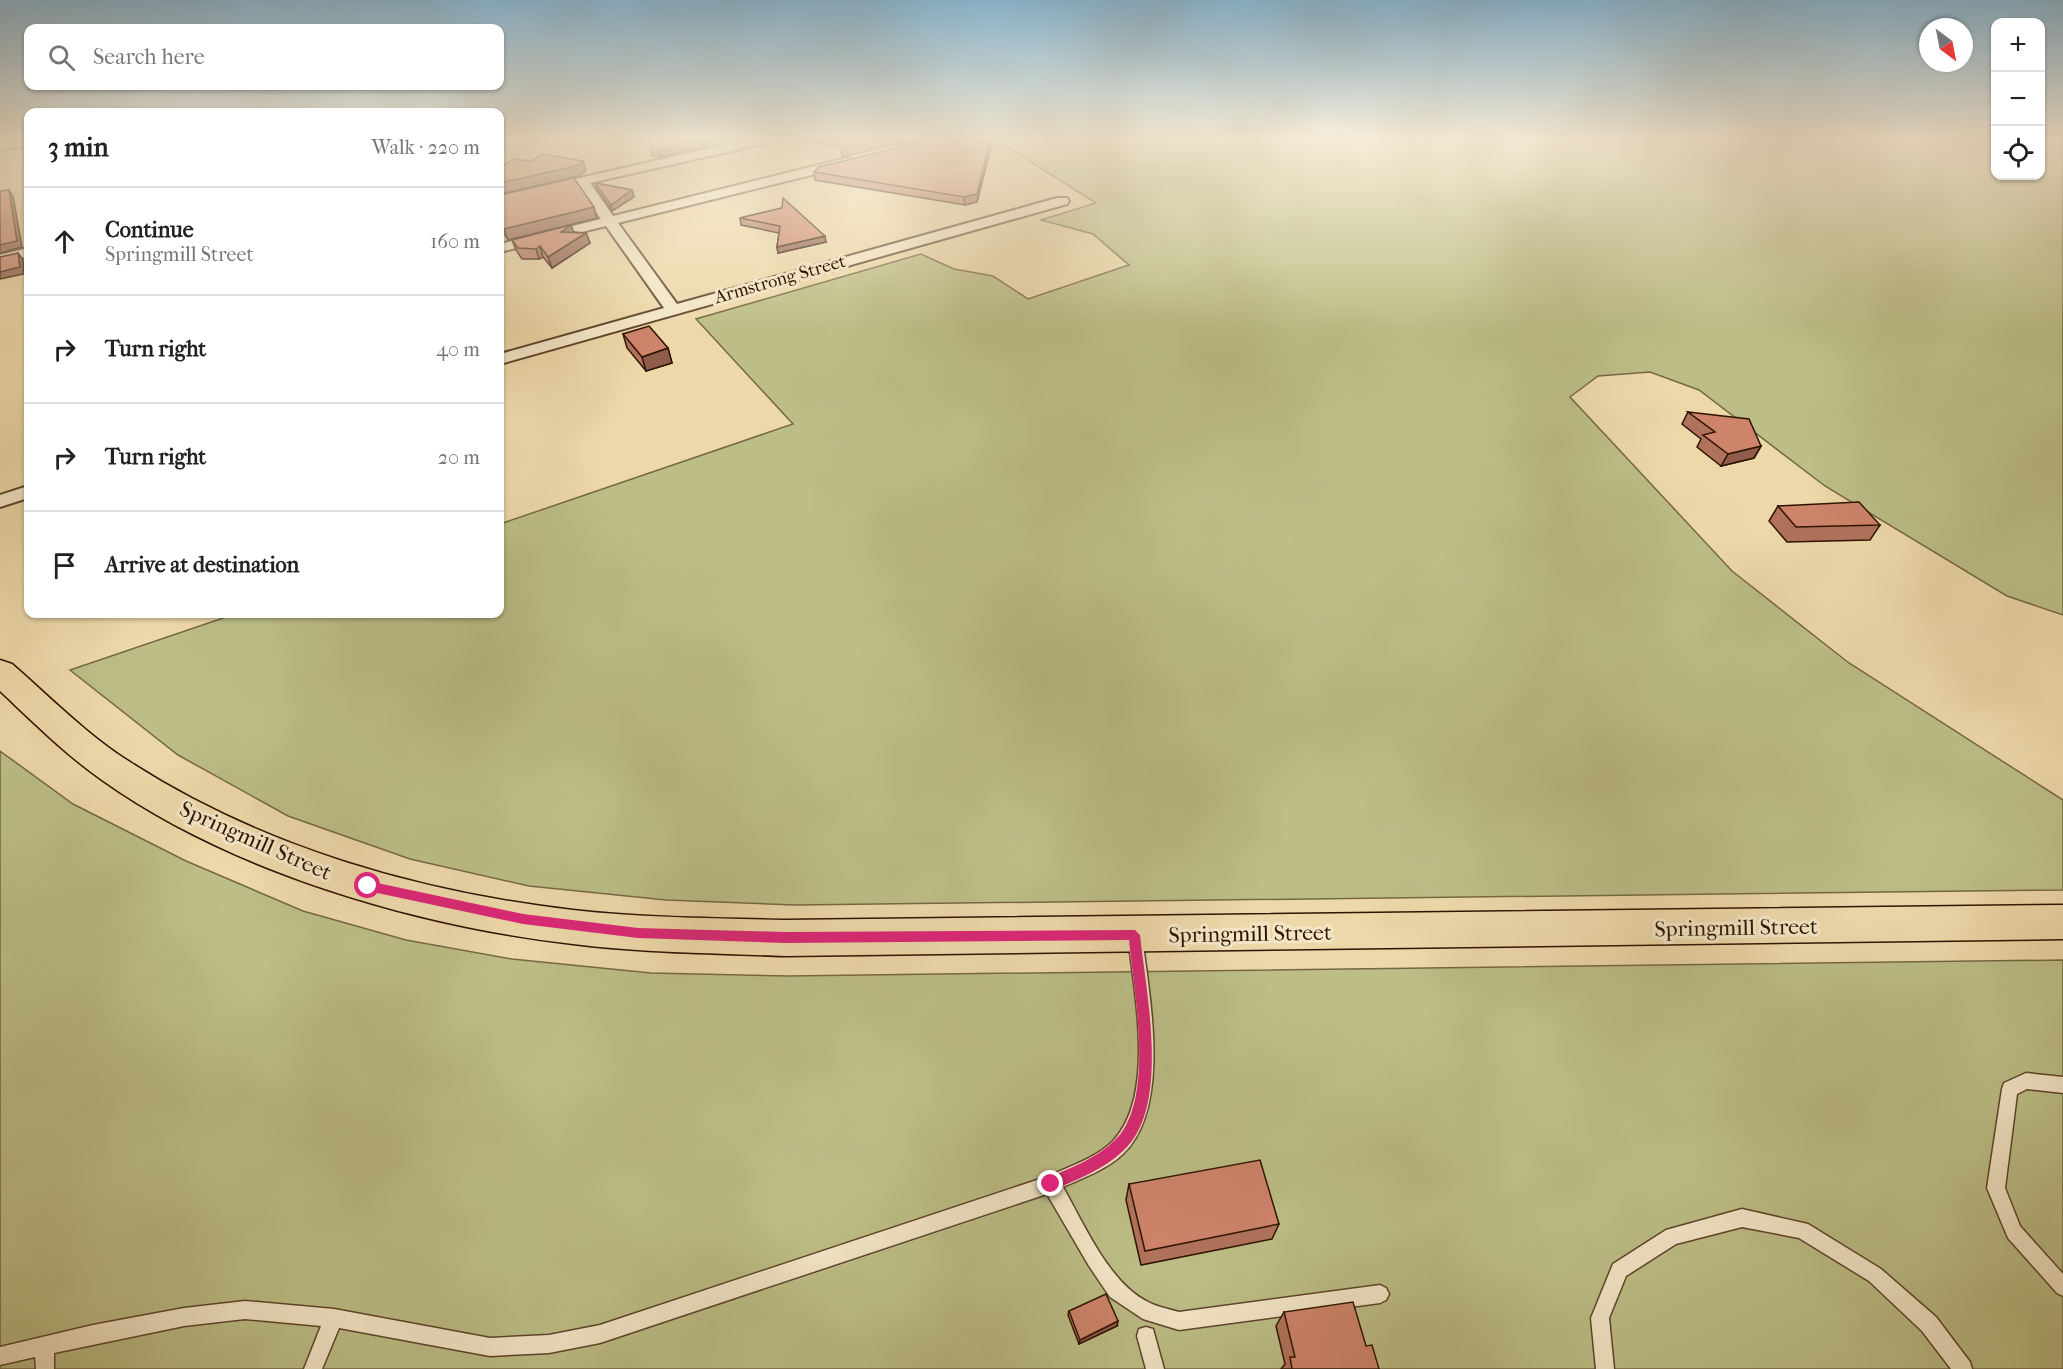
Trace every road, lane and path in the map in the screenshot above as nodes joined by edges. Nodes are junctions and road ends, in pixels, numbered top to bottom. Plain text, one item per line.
1 (595, 201) edge
2 (690, 201) edge
3 (1062, 201) dead end
4 (608, 221) junction
5 (504, 247) edge
6 (24, 253) edge
7 (0, 259) edge
8 (673, 309) junction
9 (504, 358) edge
10 (24, 493) edge
11 (0, 501) edge
12 (0, 672) edge
13 (2063, 922) edge
14 (1135, 935) junction
15 (2063, 1085) edge
16 (1051, 1184) junction
17 (2063, 1287) edge
18 (1380, 1294) dead end
19 (334, 1318) junction
20 (1146, 1336) dead end
21 (44, 1346) junction
22 (0, 1356) edge
23 (45, 1369) edge
24 (313, 1369) edge
25 (1155, 1369) edge
26 (1605, 1369) edge
27 (1963, 1369) edge

1 - 4 street
2 - 4 street
3 - 8 street, Armstrong Street
4 - 5 street
4 - 8 street
6 - 7 street
8 - 9 street, Armstrong Street
10 - 11 street
12 - 14 main road, Springmill Street
13 - 14 main road, Springmill Street
14 - 16 lane
15 - 17 lane
16 - 18 lane
16 - 19 lane
19 - 21 lane
19 - 24 lane
20 - 25 lane
21 - 22 lane
21 - 23 lane
26 - 27 lane

